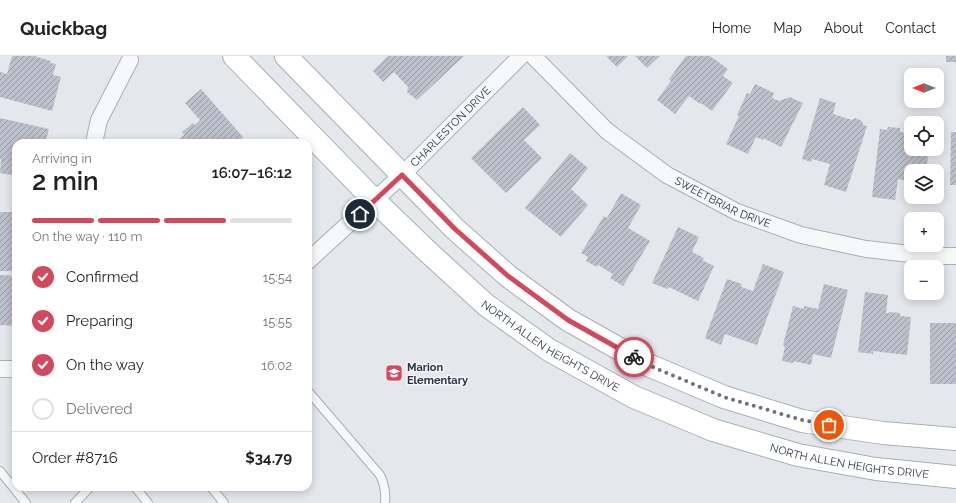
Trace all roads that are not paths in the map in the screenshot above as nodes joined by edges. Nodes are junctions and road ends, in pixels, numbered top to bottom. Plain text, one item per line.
1 (234, 56) edge
2 (286, 56) edge
3 (521, 56) edge
4 (533, 56) edge
5 (130, 60) dead end
6 (95, 139) edge
7 (402, 175) junction
8 (374, 200) junction
9 (956, 256) edge
10 (312, 257) edge
11 (0, 369) edge
12 (12, 369) edge
13 (312, 396) edge
14 (956, 439) edge
15 (0, 470) edge
16 (956, 477) edge
17 (12, 485) edge
18 (17, 491) edge
19 (86, 491) edge
20 (138, 491) edge
21 (214, 491) edge
22 (26, 503) edge
23 (75, 503) edge
24 (148, 503) edge
25 (224, 503) edge
26 (385, 503) edge

1 - 8 main road, NORTH ALLEN HEIGHTS DRIVE
2 - 7 main road
3 - 7 street, CHARLESTON DRIVE
4 - 9 street, SWEETBRIAR DRIVE
5 - 6 street
7 - 8 street, CHARLESTON DRIVE
7 - 14 main road
8 - 10 street, CHARLESTON DRIVE
8 - 16 main road, NORTH ALLEN HEIGHTS DRIVE
11 - 12 street
13 - 26 lane
15 - 17 lane
18 - 22 lane
19 - 23 lane
20 - 24 lane
21 - 25 lane

